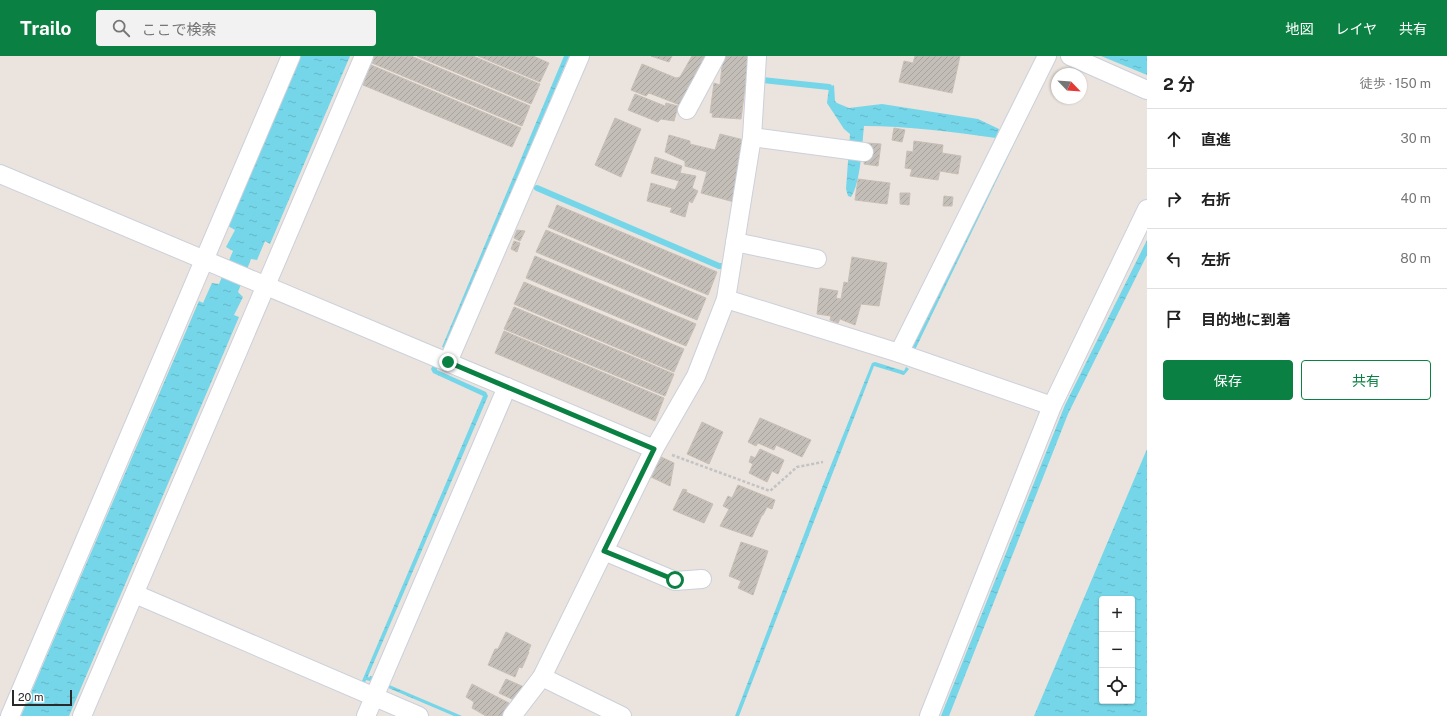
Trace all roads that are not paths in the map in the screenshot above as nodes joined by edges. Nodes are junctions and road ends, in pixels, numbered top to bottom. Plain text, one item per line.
1 (291, 56) edge
2 (364, 56) edge
3 (580, 56) edge
4 (716, 56) edge
5 (757, 56) edge
6 (1047, 56) edge
7 (1070, 56) edge
8 (1147, 90) edge
9 (687, 110) dead end
10 (752, 137) junction
11 (864, 152) dead end
12 (0, 174) edge
13 (1147, 209) edge
14 (735, 242) junction
15 (817, 259) dead end
16 (209, 262) junction
17 (259, 282) junction
18 (726, 300) junction
19 (899, 353) junction
20 (448, 362) junction
21 (507, 387) junction
22 (1052, 406) junction
23 (654, 449) junction
24 (604, 551) junction
25 (702, 579) dead end
26 (135, 594) junction
27 (542, 677) junction
28 (374, 697) junction
29 (10, 716) edge
30 (82, 716) edge
31 (366, 716) edge
32 (419, 716) edge
33 (512, 716) edge
34 (622, 716) edge
35 (929, 716) edge

1 - 16 street
2 - 17 street
3 - 20 street
4 - 9 street
5 - 10 street
6 - 19 street
7 - 8 street
10 - 11 street
10 - 14 street
12 - 16 street
13 - 22 street
14 - 15 street
14 - 18 street
16 - 17 street
16 - 29 street
17 - 20 street
17 - 26 street
18 - 19 street
18 - 23 street
19 - 22 street
20 - 21 street
21 - 23 street
21 - 28 street
22 - 35 street
23 - 24 street
24 - 25 street
24 - 27 street
26 - 28 street
26 - 30 street
27 - 33 street
27 - 34 street
28 - 31 street
28 - 32 street

